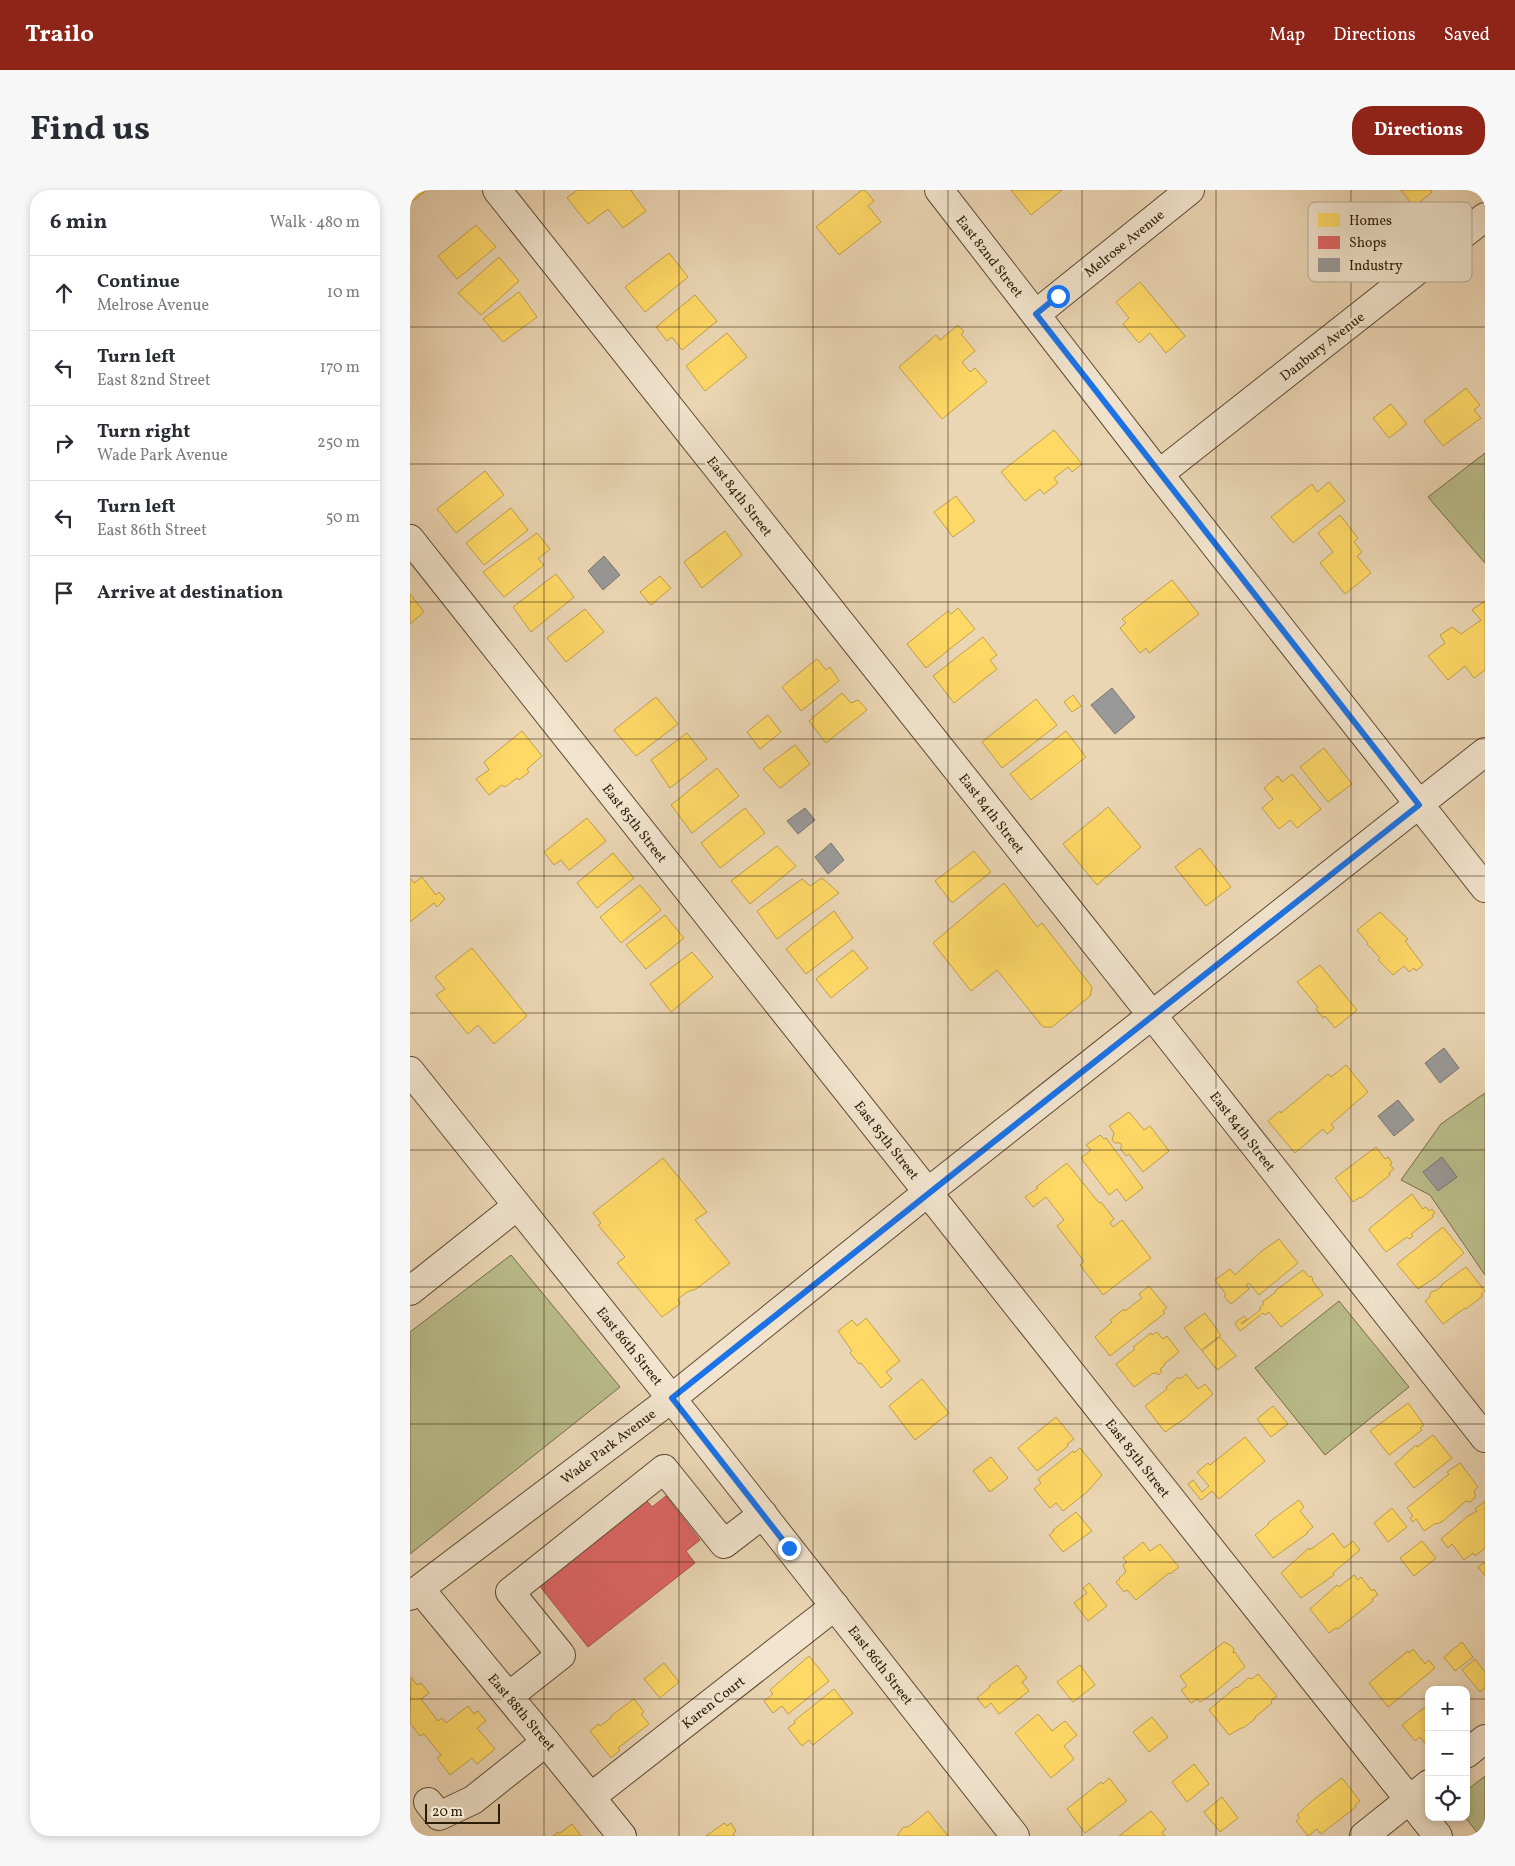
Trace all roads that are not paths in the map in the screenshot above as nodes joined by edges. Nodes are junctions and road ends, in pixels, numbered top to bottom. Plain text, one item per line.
1 (497, 190) edge
2 (939, 190) edge
3 (1190, 190) edge
4 (1485, 217) edge
5 (1472, 227) edge
6 (1403, 282) edge
7 (1036, 314) junction
8 (1159, 474) junction
9 (410, 539) edge
10 (1485, 752) edge
11 (1419, 805) junction
12 (1485, 888) edge
13 (1153, 1016) junction
14 (410, 1071) edge
15 (928, 1192) junction
16 (517, 1206) junction
17 (410, 1291) edge
18 (672, 1398) junction
19 (1485, 1438) edge
20 (763, 1514) junction
21 (415, 1593) edge
22 (835, 1606) junction
23 (509, 1696) junction
24 (1485, 1739) edge
25 (546, 1742) junction
26 (1470, 1751) edge
27 (1419, 1792) edge
28 (591, 1797) junction
29 (428, 1802) dead end
30 (622, 1836) edge
31 (1015, 1836) edge
32 (1364, 1836) edge
33 (1438, 1836) edge

1 - 13 street, East 84th Street
2 - 7 street, East 82nd Street
3 - 7 street, Melrose Avenue
4 - 5 street, Danbury Avenue
6 - 8 street, Danbury Avenue
7 - 8 street, East 82nd Street
8 - 11 street, East 82nd Street
9 - 15 street, East 85th Street
10 - 11 street, Wade Park Avenue
11 - 12 street, East 82nd Street
11 - 13 street, Wade Park Avenue
13 - 15 street, Wade Park Avenue
13 - 19 street, East 84th Street
14 - 16 street, East 86th Street
15 - 18 street, Wade Park Avenue
15 - 27 street, East 85th Street
16 - 17 street
16 - 18 street, East 86th Street
18 - 20 street, East 86th Street
18 - 21 street, Wade Park Avenue
20 - 22 street, East 86th Street
20 - 23 street
21 - 23 street, East 88th Street
22 - 28 street, Karen Court
22 - 31 street, East 86th Street
23 - 25 street, East 88th Street
24 - 26 street
25 - 28 street, East 88th Street
25 - 29 street
27 - 32 street
27 - 33 street, East 85th Street
28 - 30 street, East 88th Street

